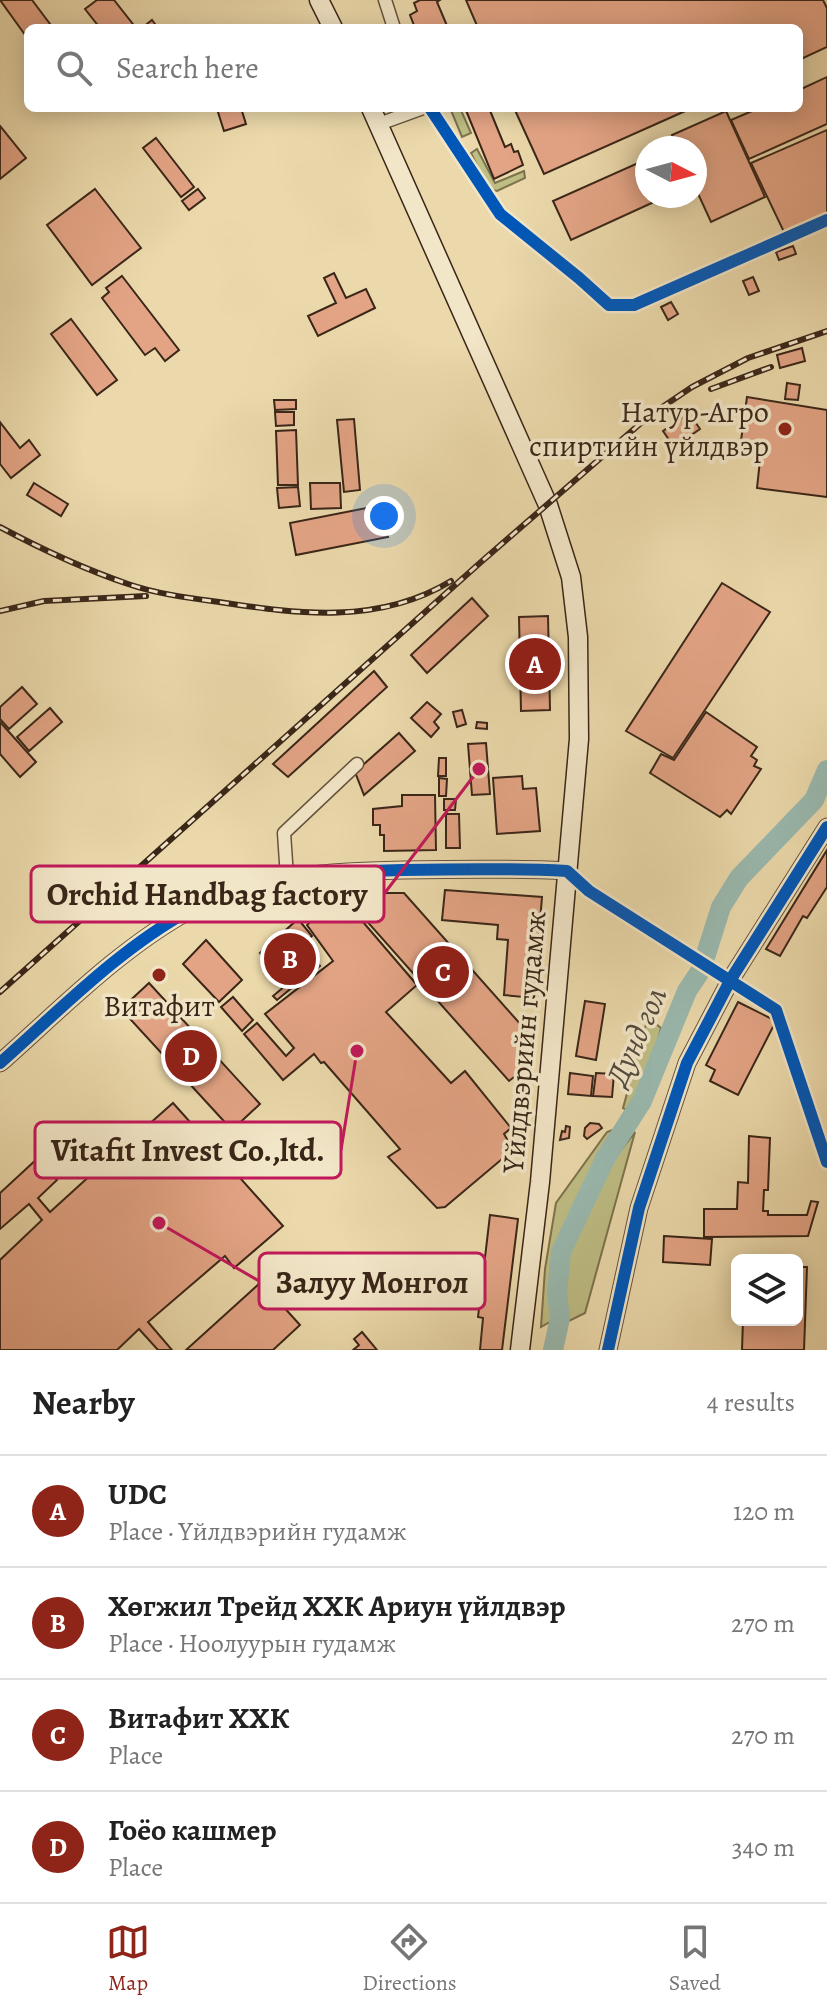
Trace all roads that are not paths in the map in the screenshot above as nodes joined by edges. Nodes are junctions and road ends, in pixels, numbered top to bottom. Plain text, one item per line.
1 (319, 0) edge
2 (385, 0) edge
3 (331, 24) edge
4 (393, 24) edge
5 (399, 112) edge
6 (433, 112) edge
7 (375, 116) edge
8 (827, 220) edge
9 (357, 764) dead end
10 (827, 827) edge
11 (567, 871) junction
12 (287, 877) junction
13 (727, 977) junction
14 (0, 1063) edge
15 (827, 1162) edge
16 (520, 1350) edge
17 (608, 1350) edge

1 - 3 main road
2 - 4 street
5 - 7 street
6 - 8 street
7 - 11 main road, Yйлдвэрийн гудамж
9 - 12 street
10 - 13 street
11 - 12 street
11 - 13 street
11 - 16 main road, Yйлдвэрийн гудамж
12 - 14 street
13 - 15 street
13 - 17 street

